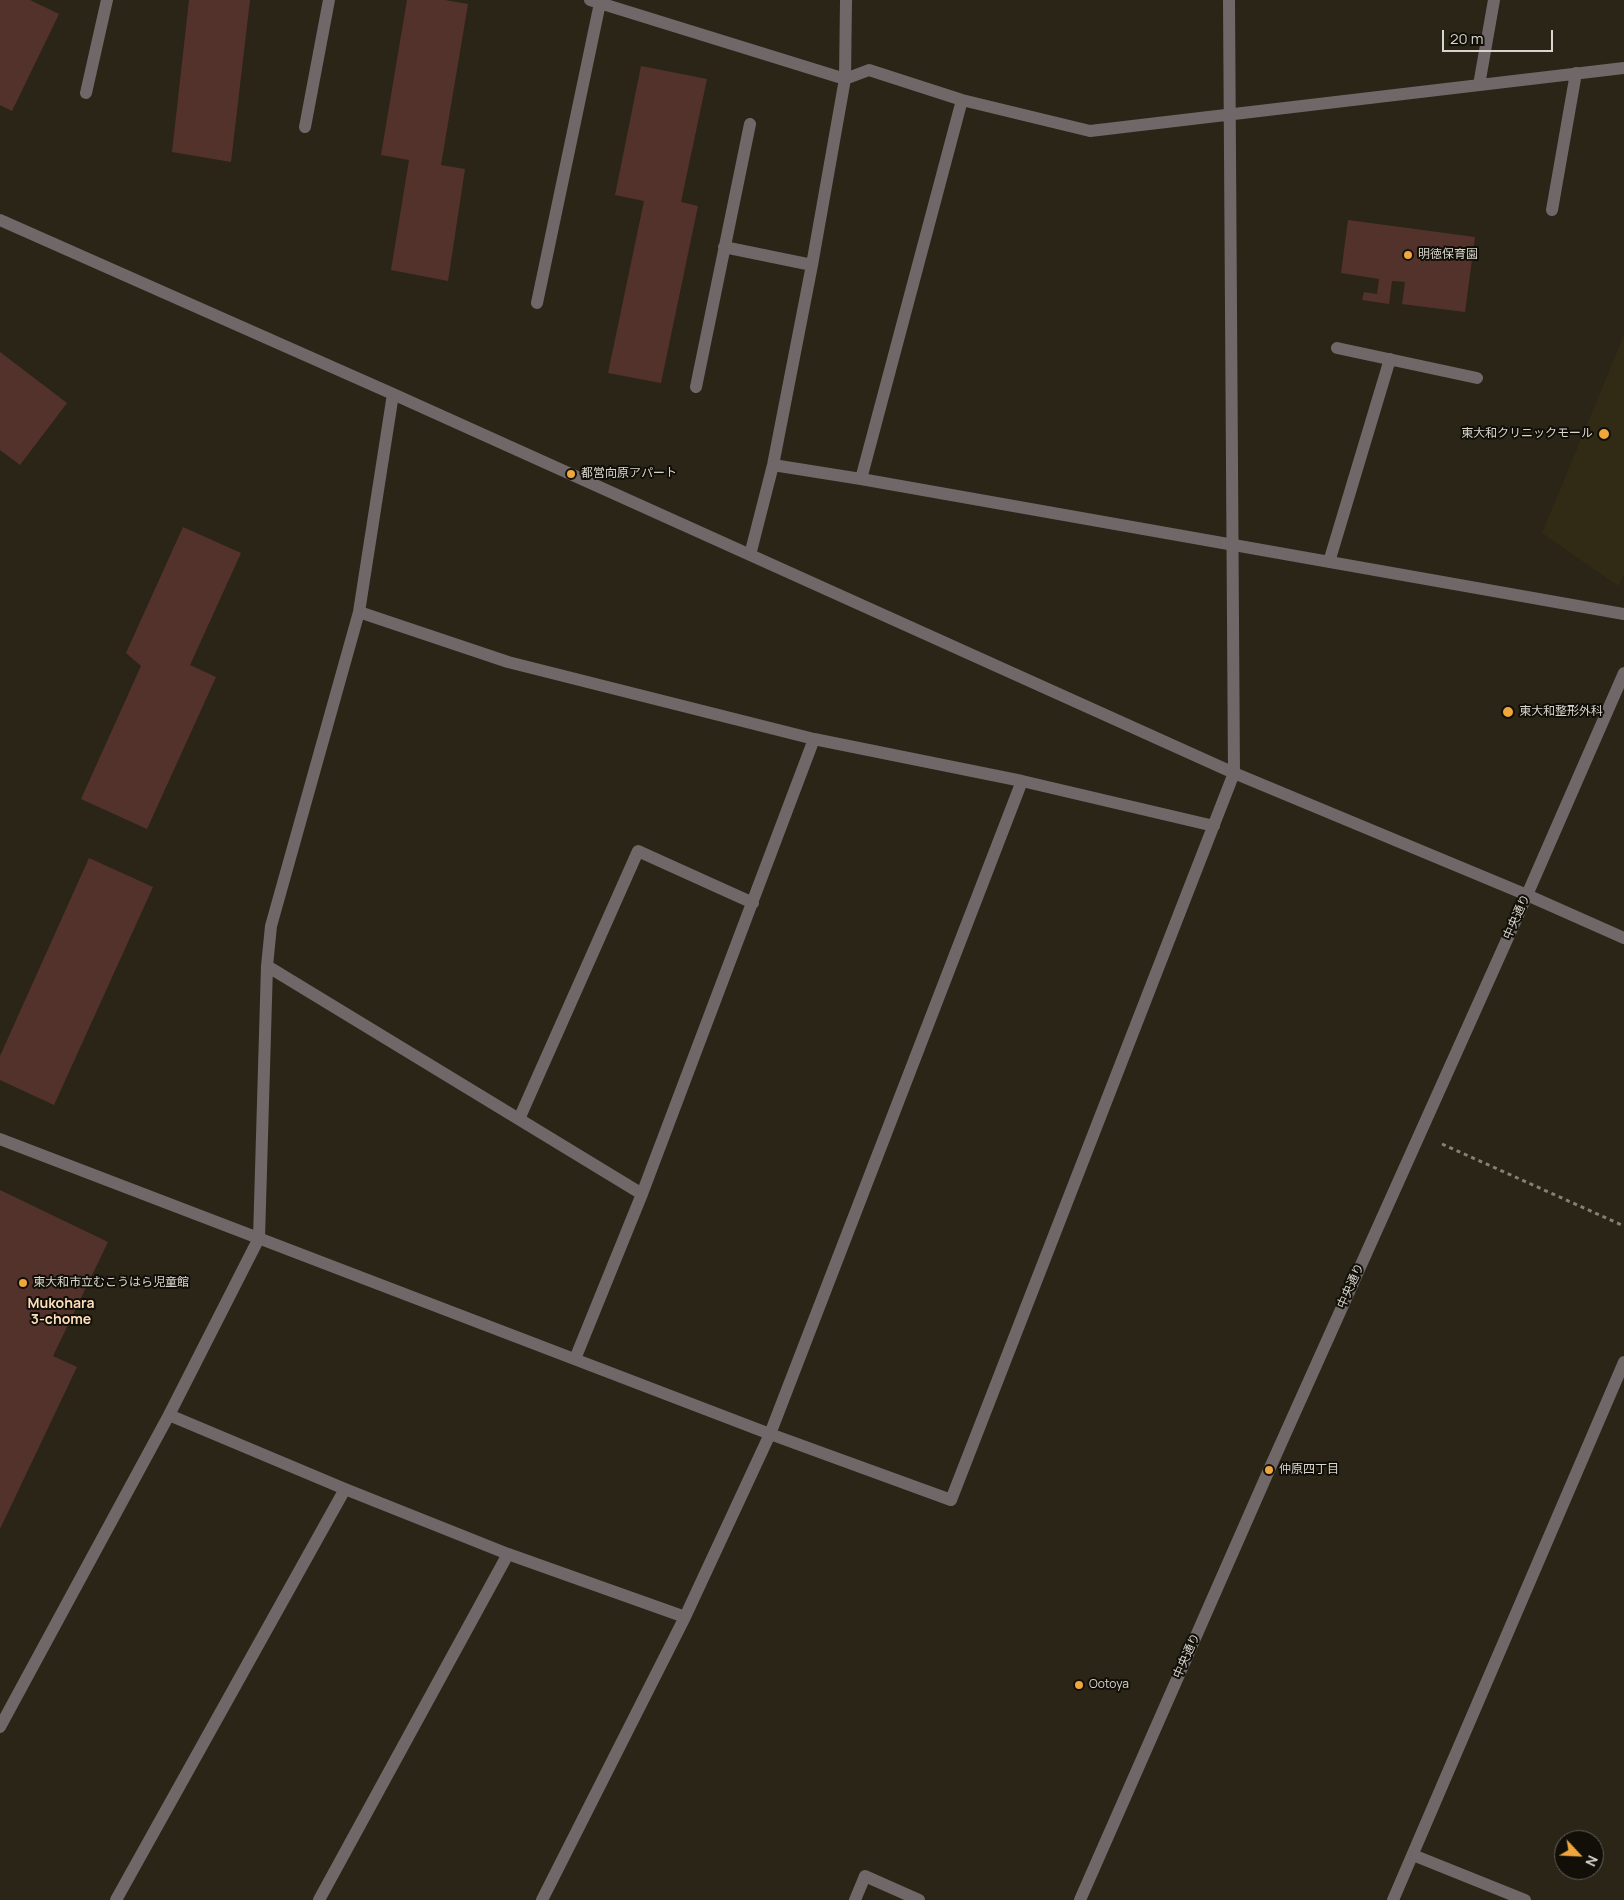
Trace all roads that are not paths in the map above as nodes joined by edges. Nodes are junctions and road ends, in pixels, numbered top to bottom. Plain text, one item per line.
1 (107, 0) edge
2 (329, 0) edge
3 (846, 0) edge
4 (1229, 0) edge
5 (1494, 0) edge
6 (595, 2) edge
7 (1624, 68) edge
8 (1576, 73) junction
9 (845, 79) junction
10 (1479, 85) junction
11 (86, 93) dead end
12 (962, 100) junction
13 (1229, 114) junction
14 (750, 124) dead end
15 (305, 127) dead end
16 (1552, 210) dead end
17 (0, 220) edge
18 (724, 247) junction
19 (812, 266) junction
20 (537, 303) dead end
21 (1337, 348) dead end
22 (1390, 359) junction
23 (1477, 378) dead end
24 (696, 387) dead end
25 (393, 394) junction
26 (773, 465) junction
27 (861, 479) junction
28 (1232, 545) junction
29 (750, 556) junction
30 (1329, 562) junction
31 (359, 612) junction
32 (1624, 614) edge
33 (1624, 673) edge
34 (814, 739) junction
35 (1234, 773) junction
36 (1022, 781) junction
37 (1214, 826) junction
38 (1527, 894) junction
39 (753, 903) junction
40 (1624, 938) edge
41 (267, 966) junction
42 (519, 1119) junction
43 (0, 1139) edge
44 (642, 1194) junction
45 (259, 1238) junction
46 (575, 1358) junction
47 (1624, 1362) edge
48 (169, 1415) junction
49 (770, 1434) junction
50 (345, 1489) junction
51 (508, 1554) junction
52 (685, 1617) junction
53 (0, 1727) edge
54 (1412, 1854) junction
55 (116, 1900) edge
56 (320, 1900) edge
57 (542, 1900) edge
58 (855, 1900) edge
59 (919, 1900) edge
60 (1080, 1900) edge
61 (1393, 1900) edge
62 (1525, 1900) edge

1 - 11 street
2 - 15 street
3 - 9 street
4 - 13 street
5 - 10 street
6 - 9 street
6 - 20 street
7 - 8 street
8 - 10 street
8 - 16 street
9 - 12 street
9 - 19 street
10 - 13 street
12 - 13 street
12 - 27 street
13 - 28 street
14 - 18 street
17 - 25 street
18 - 19 street
18 - 24 street
19 - 26 street
21 - 22 street
22 - 23 street
22 - 30 street
25 - 29 street
25 - 31 street
26 - 27 street
26 - 29 street
27 - 28 street
28 - 30 street
28 - 35 street
29 - 35 street
30 - 32 street
31 - 34 street
31 - 41 street
33 - 38 street, 中央通り
34 - 36 street
34 - 39 street
35 - 37 street
35 - 38 street
36 - 37 street
36 - 49 street
37 - 49 street
38 - 40 street
38 - 60 street, 中央通り
39 - 42 street
39 - 44 street
41 - 42 street
41 - 45 street
42 - 44 street
43 - 45 street
44 - 46 street
45 - 46 street
45 - 48 street
46 - 49 street
47 - 54 street
48 - 50 street
48 - 53 street
49 - 52 street
50 - 51 street
50 - 55 street
51 - 52 street
51 - 56 street
52 - 57 street
54 - 61 street
54 - 62 street
58 - 59 street

